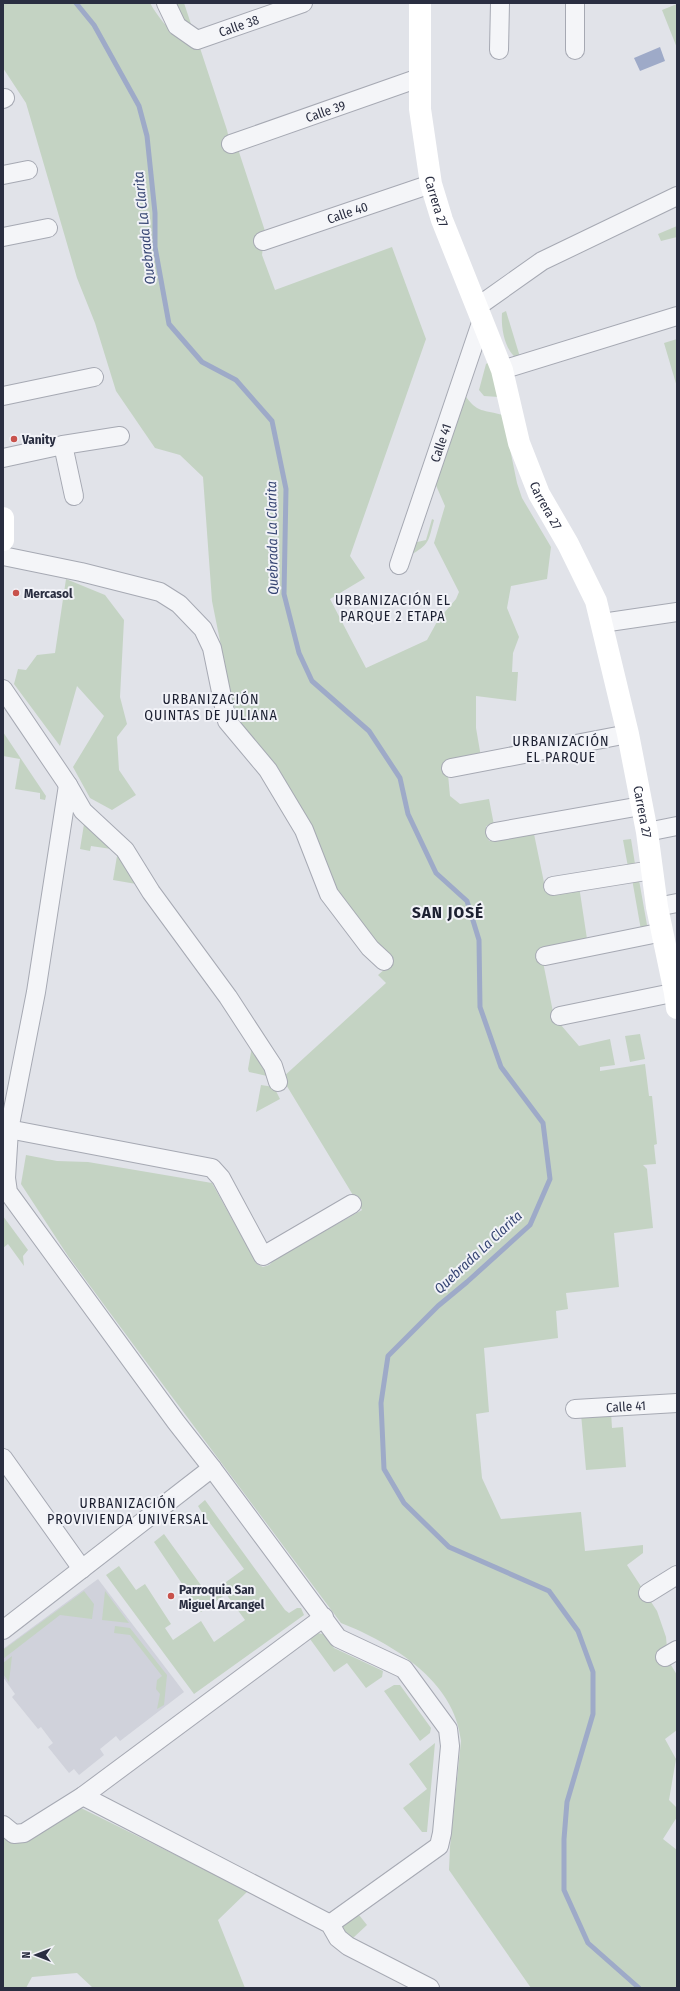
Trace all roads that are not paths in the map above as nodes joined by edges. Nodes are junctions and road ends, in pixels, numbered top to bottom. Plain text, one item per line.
1 (166, 3) edge
2 (303, 3) edge
3 (420, 3) edge
4 (500, 3) edge
5 (575, 3) edge
6 (499, 50) dead end
7 (575, 50) dead end
8 (419, 78) junction
9 (231, 144) dead end
10 (28, 170) dead end
11 (3, 175) edge
12 (431, 184) junction
13 (677, 196) edge
14 (48, 228) dead end
15 (3, 237) edge
16 (263, 242) dead end
17 (480, 313) junction
18 (677, 316) edge
19 (502, 370) junction
20 (94, 377) dead end
21 (3, 396) edge
22 (120, 436) dead end
23 (63, 445) junction
24 (3, 458) edge
25 (74, 496) dead end
26 (3, 518) edge
27 (3, 540) edge
28 (3, 556) edge
29 (399, 565) dead end
30 (677, 612) edge
31 (602, 623) junction
32 (3, 689) edge
33 (628, 734) junction
34 (451, 768) dead end
35 (68, 785) junction
36 (641, 806) junction
37 (677, 826) edge
38 (495, 832) dead end
39 (647, 832) junction
40 (652, 870) junction
41 (553, 886) dead end
42 (667, 905) edge
43 (662, 932) junction
44 (545, 956) dead end
45 (384, 961) dead end
46 (676, 998) edge
47 (560, 1016) dead end
48 (278, 1082) dead end
49 (6, 1129) edge
50 (352, 1204) dead end
51 (677, 1403) edge
52 (575, 1410) dead end
53 (3, 1458) edge
54 (212, 1468) junction
55 (82, 1569) junction
56 (677, 1575) edge
57 (648, 1593) dead end
58 (324, 1617) junction
59 (3, 1630) edge
60 (83, 1796) junction
61 (3, 1825) edge
62 (330, 1924) junction
63 (430, 1988) edge

1 - 2 street, Calle 38
3 - 8 street, Carrera 27
4 - 6 street
5 - 7 street
8 - 9 street, Calle 39
8 - 12 street, Carrera 27
10 - 11 street
12 - 16 street, Calle 40
12 - 17 street, Carrera 27
13 - 17 street
14 - 15 street
17 - 19 street, Carrera 27
17 - 29 street, Calle 41
18 - 19 street
19 - 31 street, Carrera 27
20 - 21 street
22 - 23 street
23 - 24 street
23 - 25 street
26 - 27 street
28 - 45 street
30 - 31 street
31 - 33 street, Carrera 27
32 - 35 street
33 - 34 street
33 - 36 street, Carrera 27
35 - 48 street
35 - 49 street
36 - 38 street
36 - 39 street, Carrera 27
37 - 39 street
39 - 40 street, Carrera 27
40 - 41 street
40 - 42 street, Carrera 27
42 - 43 street, Carrera 27
43 - 44 street
43 - 46 street, Carrera 27
46 - 47 street
49 - 50 street
49 - 54 street
51 - 52 street, Calle 41
53 - 55 street
54 - 55 street
54 - 58 street
55 - 59 street
56 - 57 street
58 - 60 street
58 - 62 street
60 - 61 street
60 - 62 street
62 - 63 street

